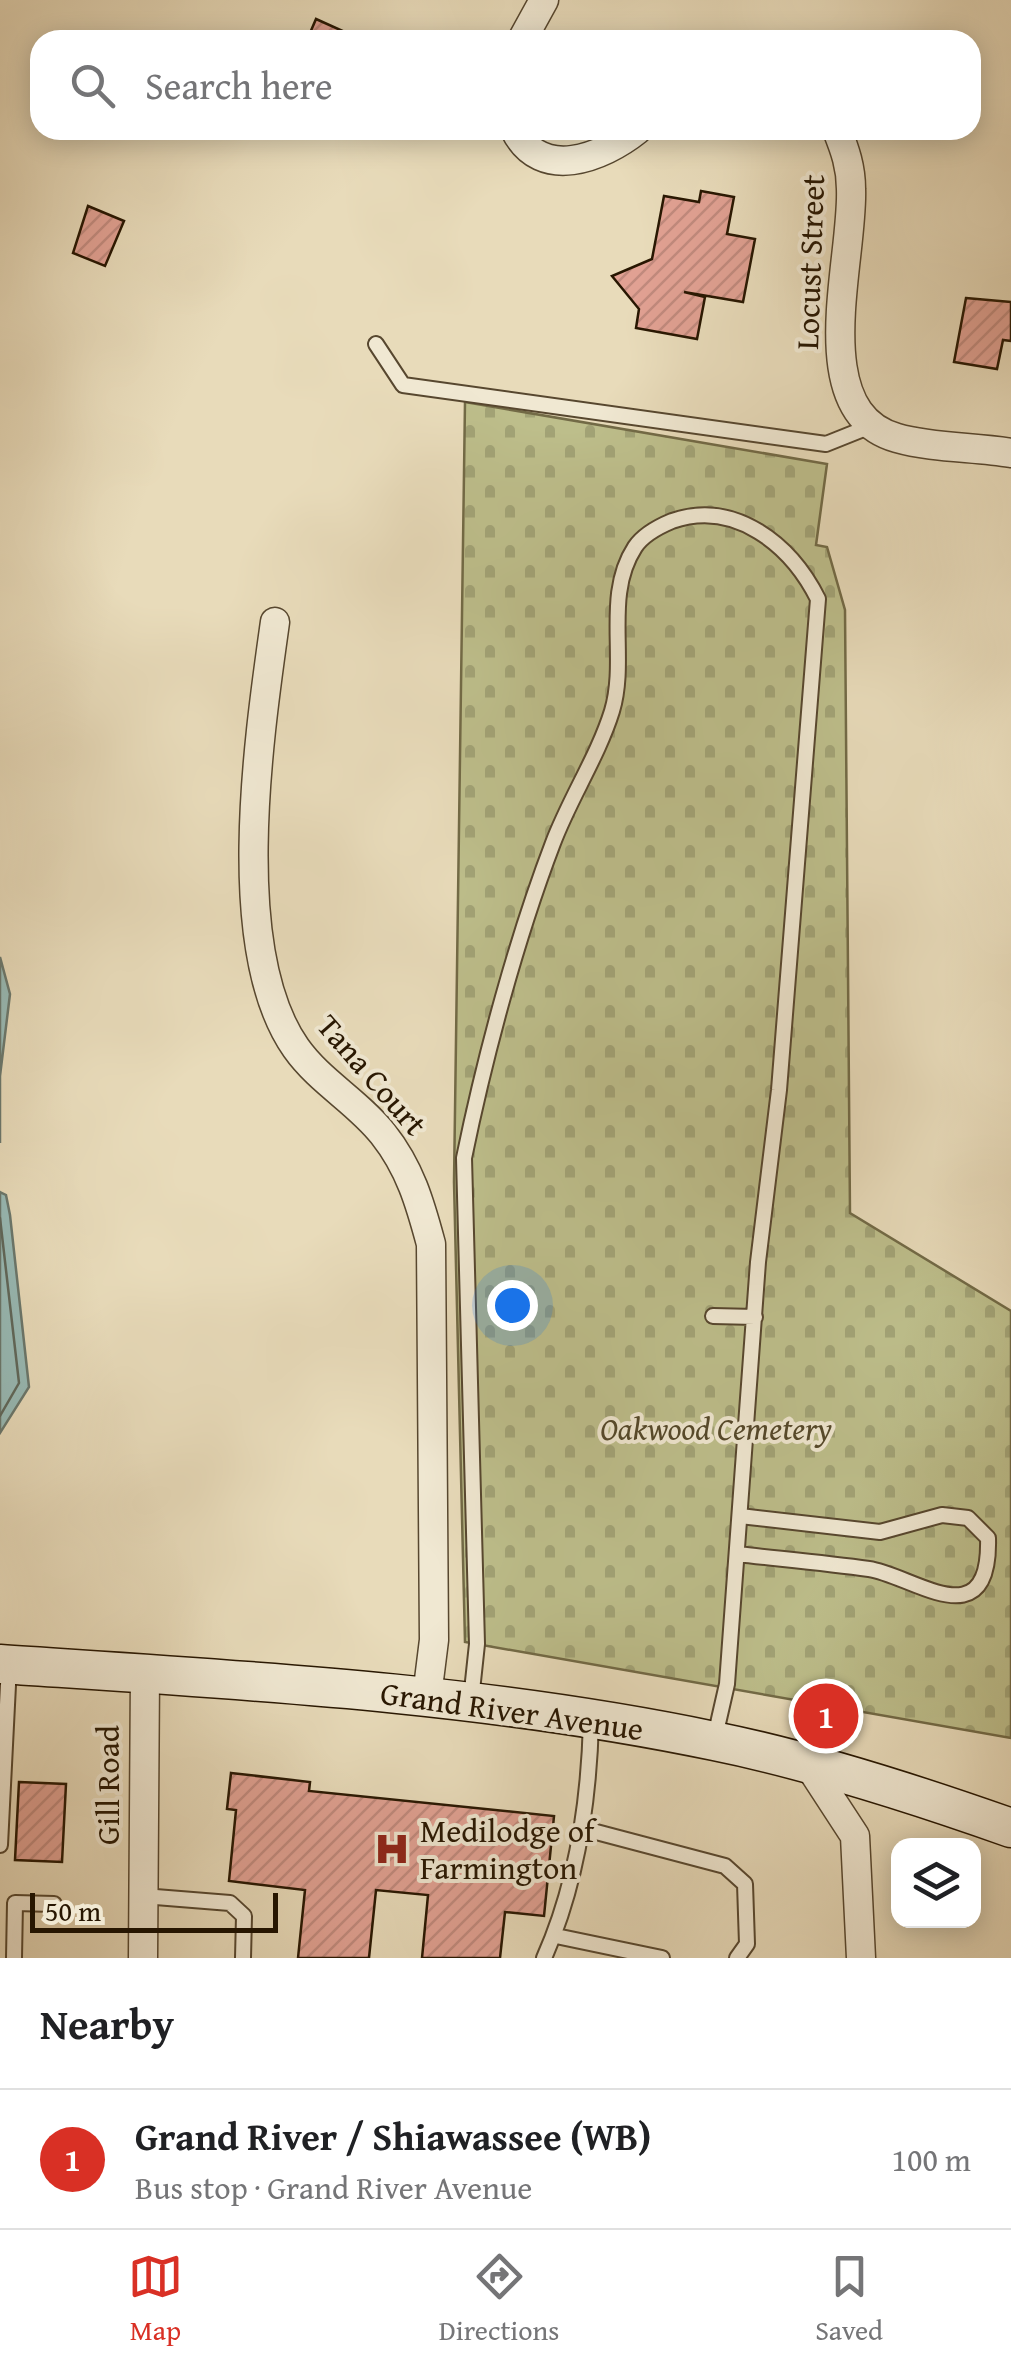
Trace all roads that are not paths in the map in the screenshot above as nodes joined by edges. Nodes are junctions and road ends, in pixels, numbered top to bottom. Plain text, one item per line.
1 (544, 0) edge
2 (528, 30) edge
3 (524, 140) edge
4 (620, 140) edge
5 (841, 140) edge
6 (376, 344) dead end
7 (871, 426) junction
8 (1011, 453) edge
9 (275, 622) dead end
10 (713, 1316) dead end
11 (755, 1317) junction
12 (740, 1516) junction
13 (737, 1554) junction
14 (5, 1664) edge
15 (144, 1673) junction
16 (427, 1696) junction
17 (471, 1700) junction
18 (591, 1720) junction
19 (714, 1741) junction
20 (810, 1767) junction
21 (581, 1828) junction
22 (1011, 1828) edge
23 (0, 1845) edge
24 (143, 1896) junction
25 (54, 1904) dead end
26 (556, 1936) junction
27 (14, 1958) edge
28 (143, 1958) edge
29 (242, 1958) edge
30 (544, 1958) edge
31 (662, 1958) edge
32 (738, 1958) edge
33 (860, 1958) edge

1 - 2 street
3 - 4 street
5 - 7 street, Locust Street
6 - 7 lane
7 - 8 street
9 - 16 street, Tana Court
10 - 11 lane
11 - 12 lane
11 - 17 lane
12 - 13 lane
12 - 13 lane
13 - 19 lane
14 - 15 main road, Grand River Avenue
14 - 23 lane
15 - 16 main road, Grand River Avenue
15 - 24 street, Gill Road
16 - 17 main road, Grand River Avenue
17 - 18 main road, Grand River Avenue
18 - 19 main road, Grand River Avenue
18 - 21 lane
19 - 20 main road, Grand River Avenue
20 - 22 main road, Grand River Avenue
20 - 33 street
21 - 26 lane
21 - 32 lane
24 - 28 street, Gill Road
24 - 29 lane
25 - 27 lane
26 - 30 lane
26 - 31 lane

